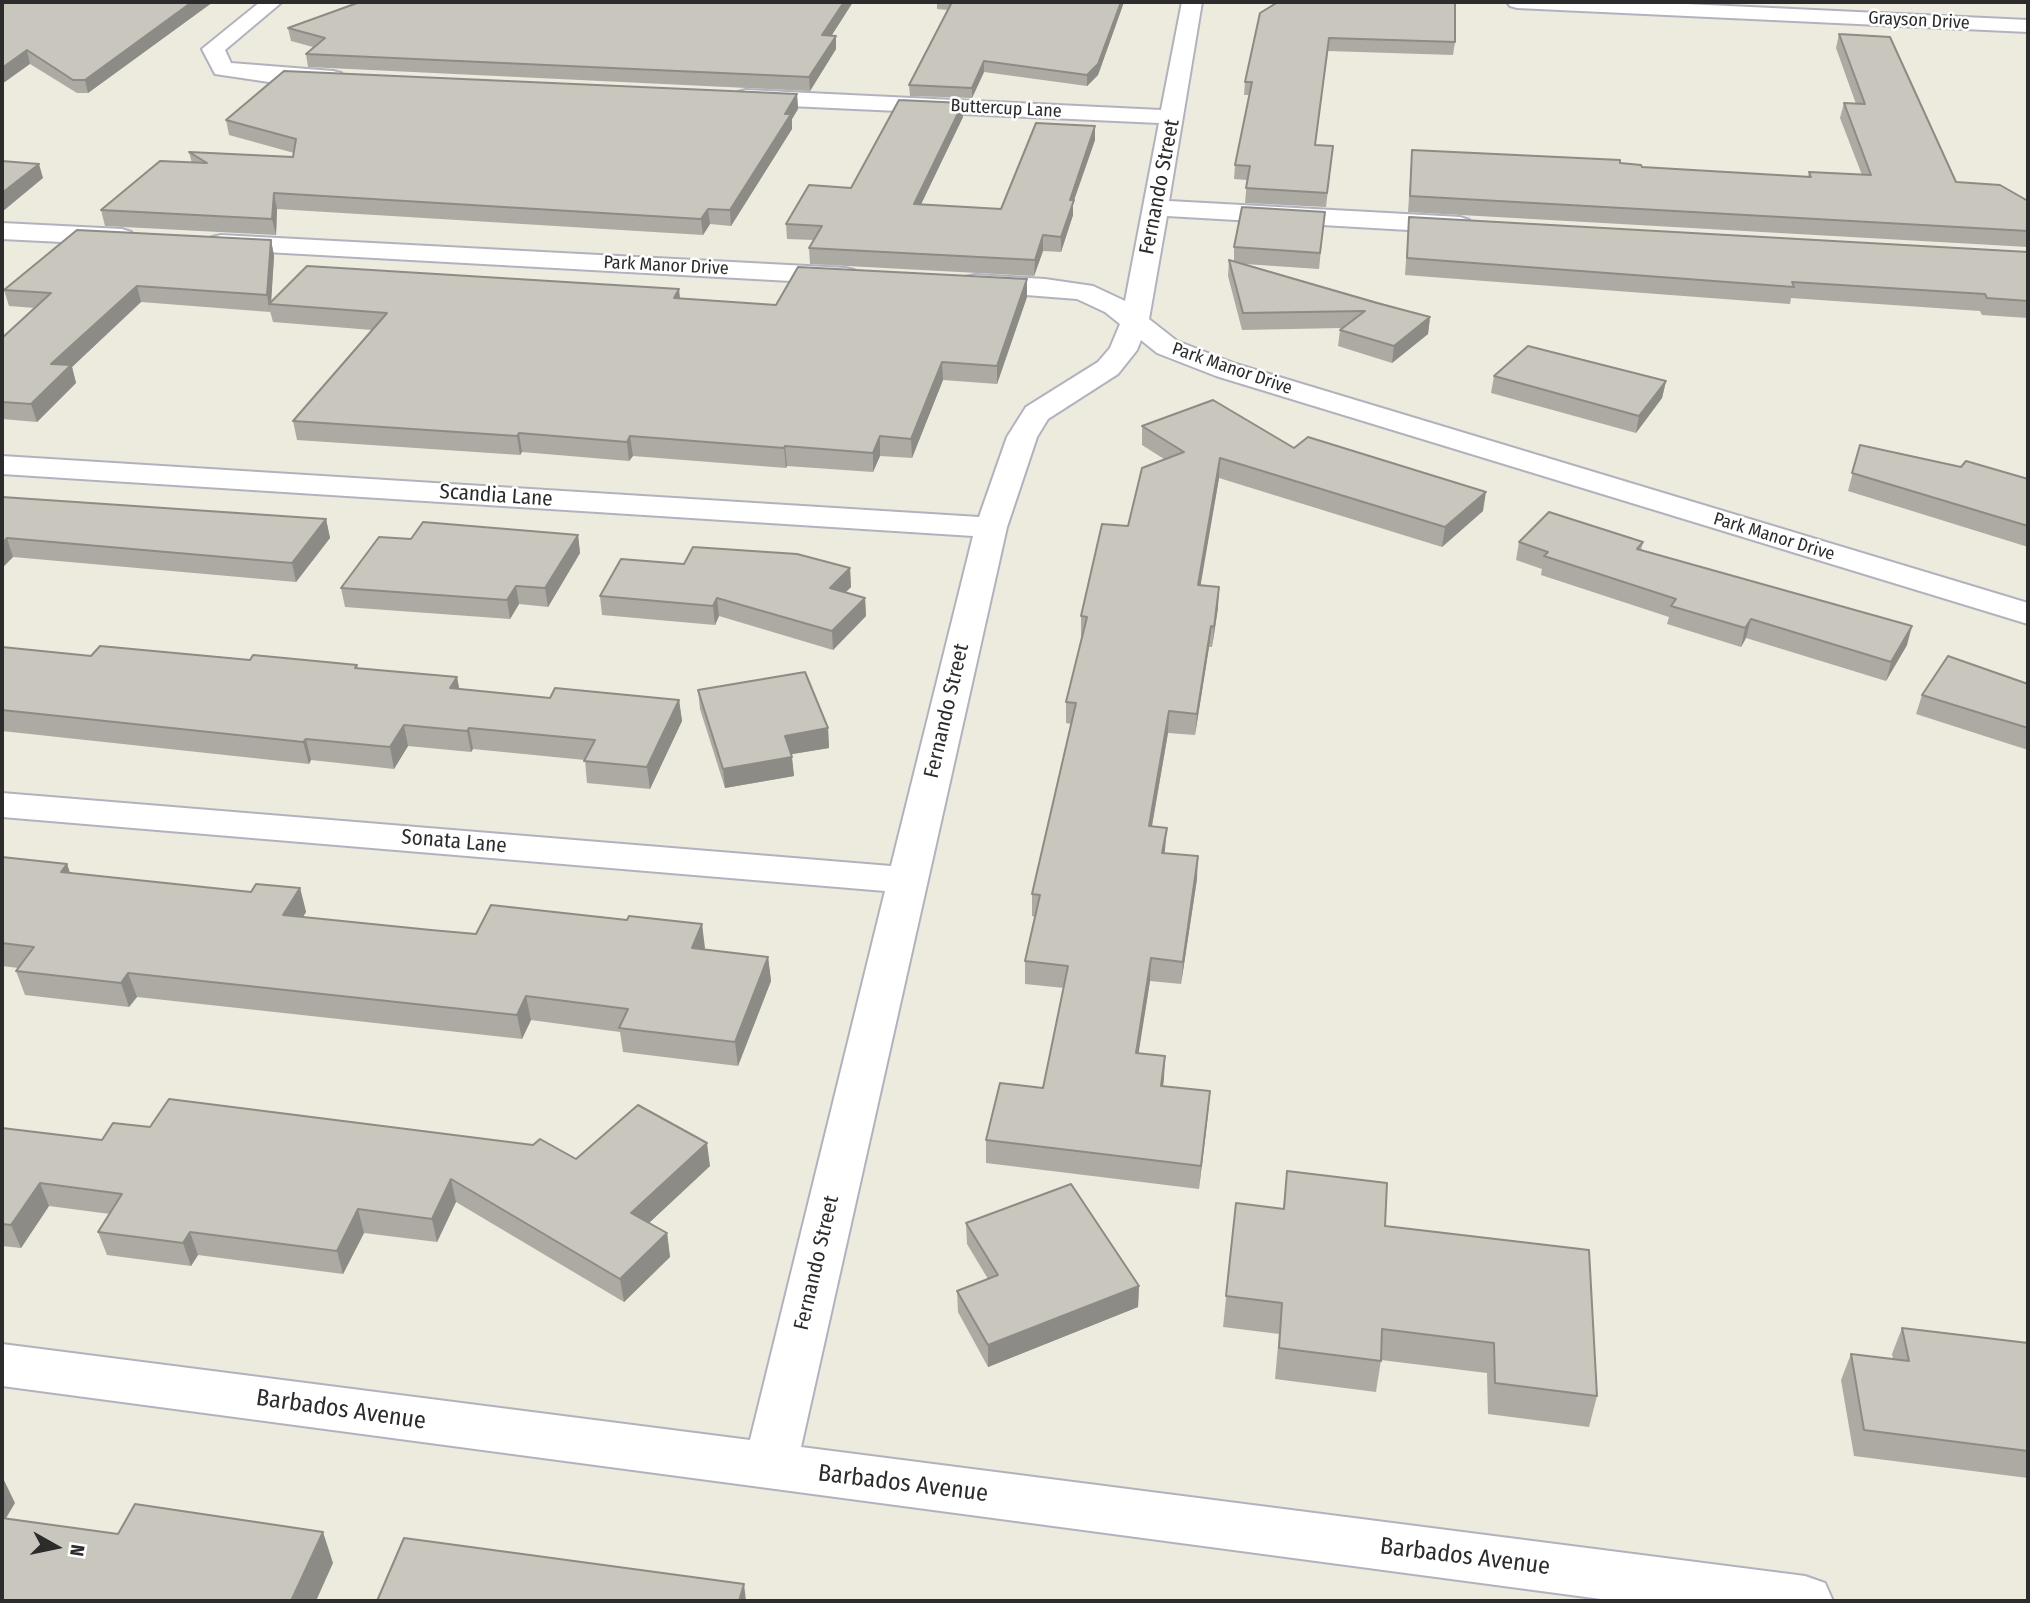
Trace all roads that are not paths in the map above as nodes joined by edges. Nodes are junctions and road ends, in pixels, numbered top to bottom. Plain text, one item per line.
1 (272, 2) edge
2 (1192, 2) edge
3 (1517, 2) edge
4 (2028, 26) edge
5 (352, 79) edge
6 (727, 96) edge
7 (1173, 117) junction
8 (1155, 208) junction
9 (1488, 227) edge
10 (2, 231) edge
11 (141, 238) edge
12 (197, 241) edge
13 (864, 277) edge
14 (948, 281) edge
15 (1135, 323) junction
16 (2, 465) edge
17 (991, 527) junction
18 (2028, 614) edge
19 (2, 804) edge
20 (906, 880) junction
21 (2, 1365) edge
22 (770, 1466) junction
23 (1805, 1601) edge

1 - 5 street
2 - 7 street, Fernando Street
3 - 4 street, Grayson Drive
6 - 7 street, Buttercup Lane
7 - 8 street, Fernando Street
8 - 9 street
8 - 15 street, Fernando Street
10 - 11 street
12 - 13 street, Park Manor Drive
14 - 15 street, Park Manor Drive
15 - 17 street, Fernando Street
15 - 18 street, Park Manor Drive
16 - 17 street, Scandia Lane
17 - 20 street, Fernando Street
19 - 20 street, Sonata Lane
20 - 22 street, Fernando Street
21 - 22 street, Barbados Avenue
22 - 23 street, Barbados Avenue

